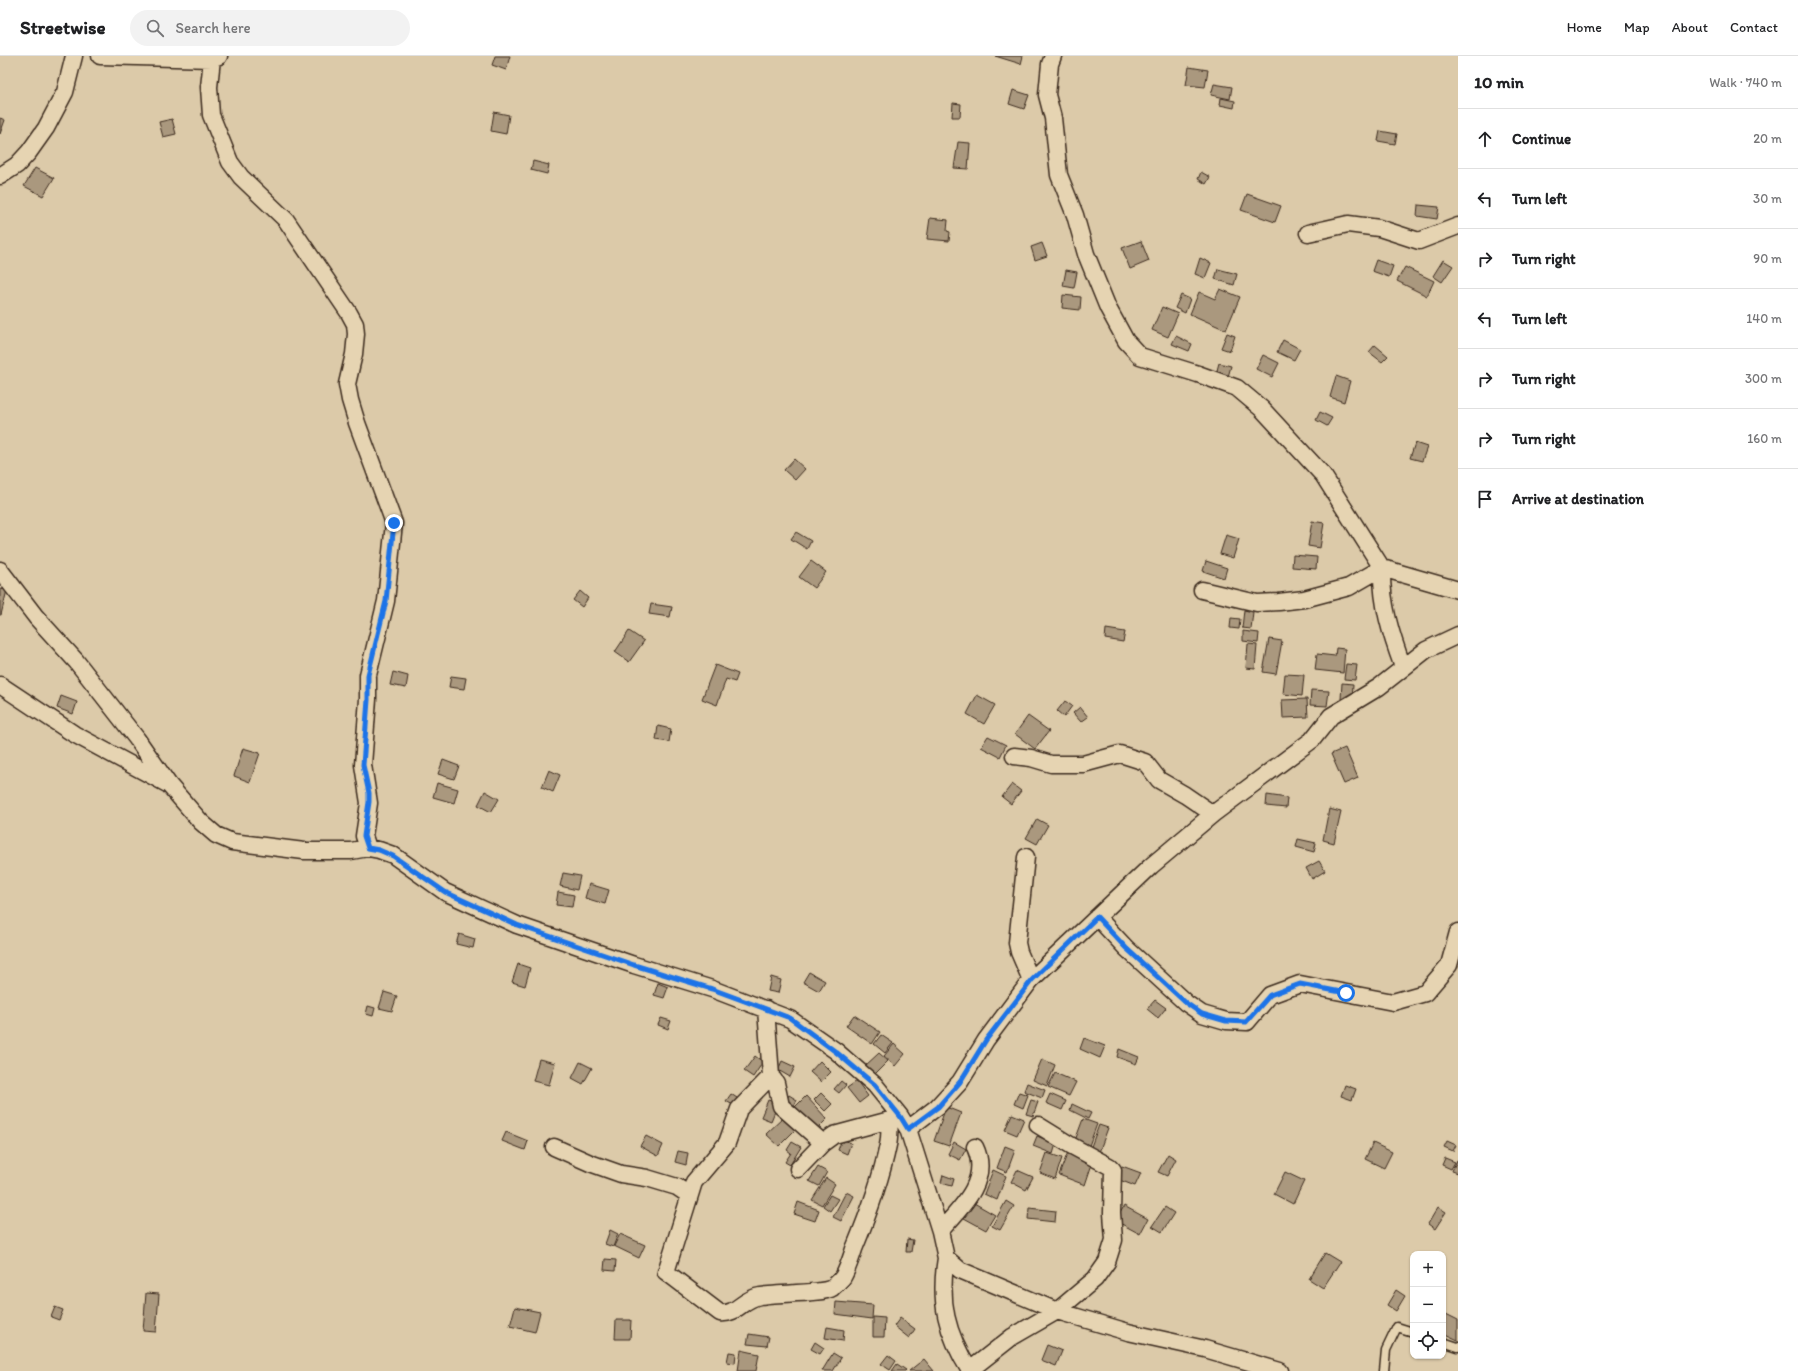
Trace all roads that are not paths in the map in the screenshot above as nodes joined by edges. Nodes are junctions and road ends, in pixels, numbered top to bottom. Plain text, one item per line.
1 (74, 56) edge
2 (100, 56) edge
3 (1053, 56) edge
4 (216, 57) edge
5 (0, 176) edge
6 (1458, 226) edge
7 (1308, 234) dead end
8 (1382, 568) junction
9 (0, 570) edge
10 (1202, 590) dead end
11 (1458, 590) edge
12 (1458, 636) edge
13 (1403, 667) junction
14 (0, 685) edge
15 (1014, 756) dead end
16 (169, 785) junction
17 (1213, 814) junction
18 (368, 848) junction
19 (1026, 857) dead end
20 (1097, 917) junction
21 (1458, 932) edge
22 (1032, 980) junction
23 (766, 1009) junction
24 (771, 1076) junction
25 (899, 1122) junction
26 (1038, 1125) dead end
27 (823, 1143) junction
28 (554, 1147) dead end
29 (975, 1147) dead end
30 (798, 1169) dead end
31 (689, 1195) junction
32 (940, 1231) junction
33 (946, 1258) junction
34 (1057, 1311) junction
35 (1410, 1331) edge
36 (1446, 1343) edge
37 (1458, 1347) edge
38 (970, 1371) edge
39 (1280, 1371) edge
40 (1384, 1371) edge

1 - 5 street
2 - 4 street
3 - 8 street
4 - 18 street
6 - 7 street
8 - 10 street
8 - 11 street
8 - 13 street
9 - 16 street
12 - 13 street
13 - 17 street
14 - 16 street
15 - 17 street
16 - 18 street
17 - 20 street
18 - 23 street
19 - 22 street
20 - 21 street
20 - 22 street
22 - 25 street
23 - 24 street
23 - 25 street
24 - 27 street
24 - 31 street
25 - 27 street
25 - 31 street
25 - 32 street
26 - 34 street
27 - 30 street
28 - 31 street
29 - 32 street
32 - 33 street
33 - 34 street
33 - 38 street
34 - 38 street
34 - 39 street
35 - 40 lane
36 - 37 lane

